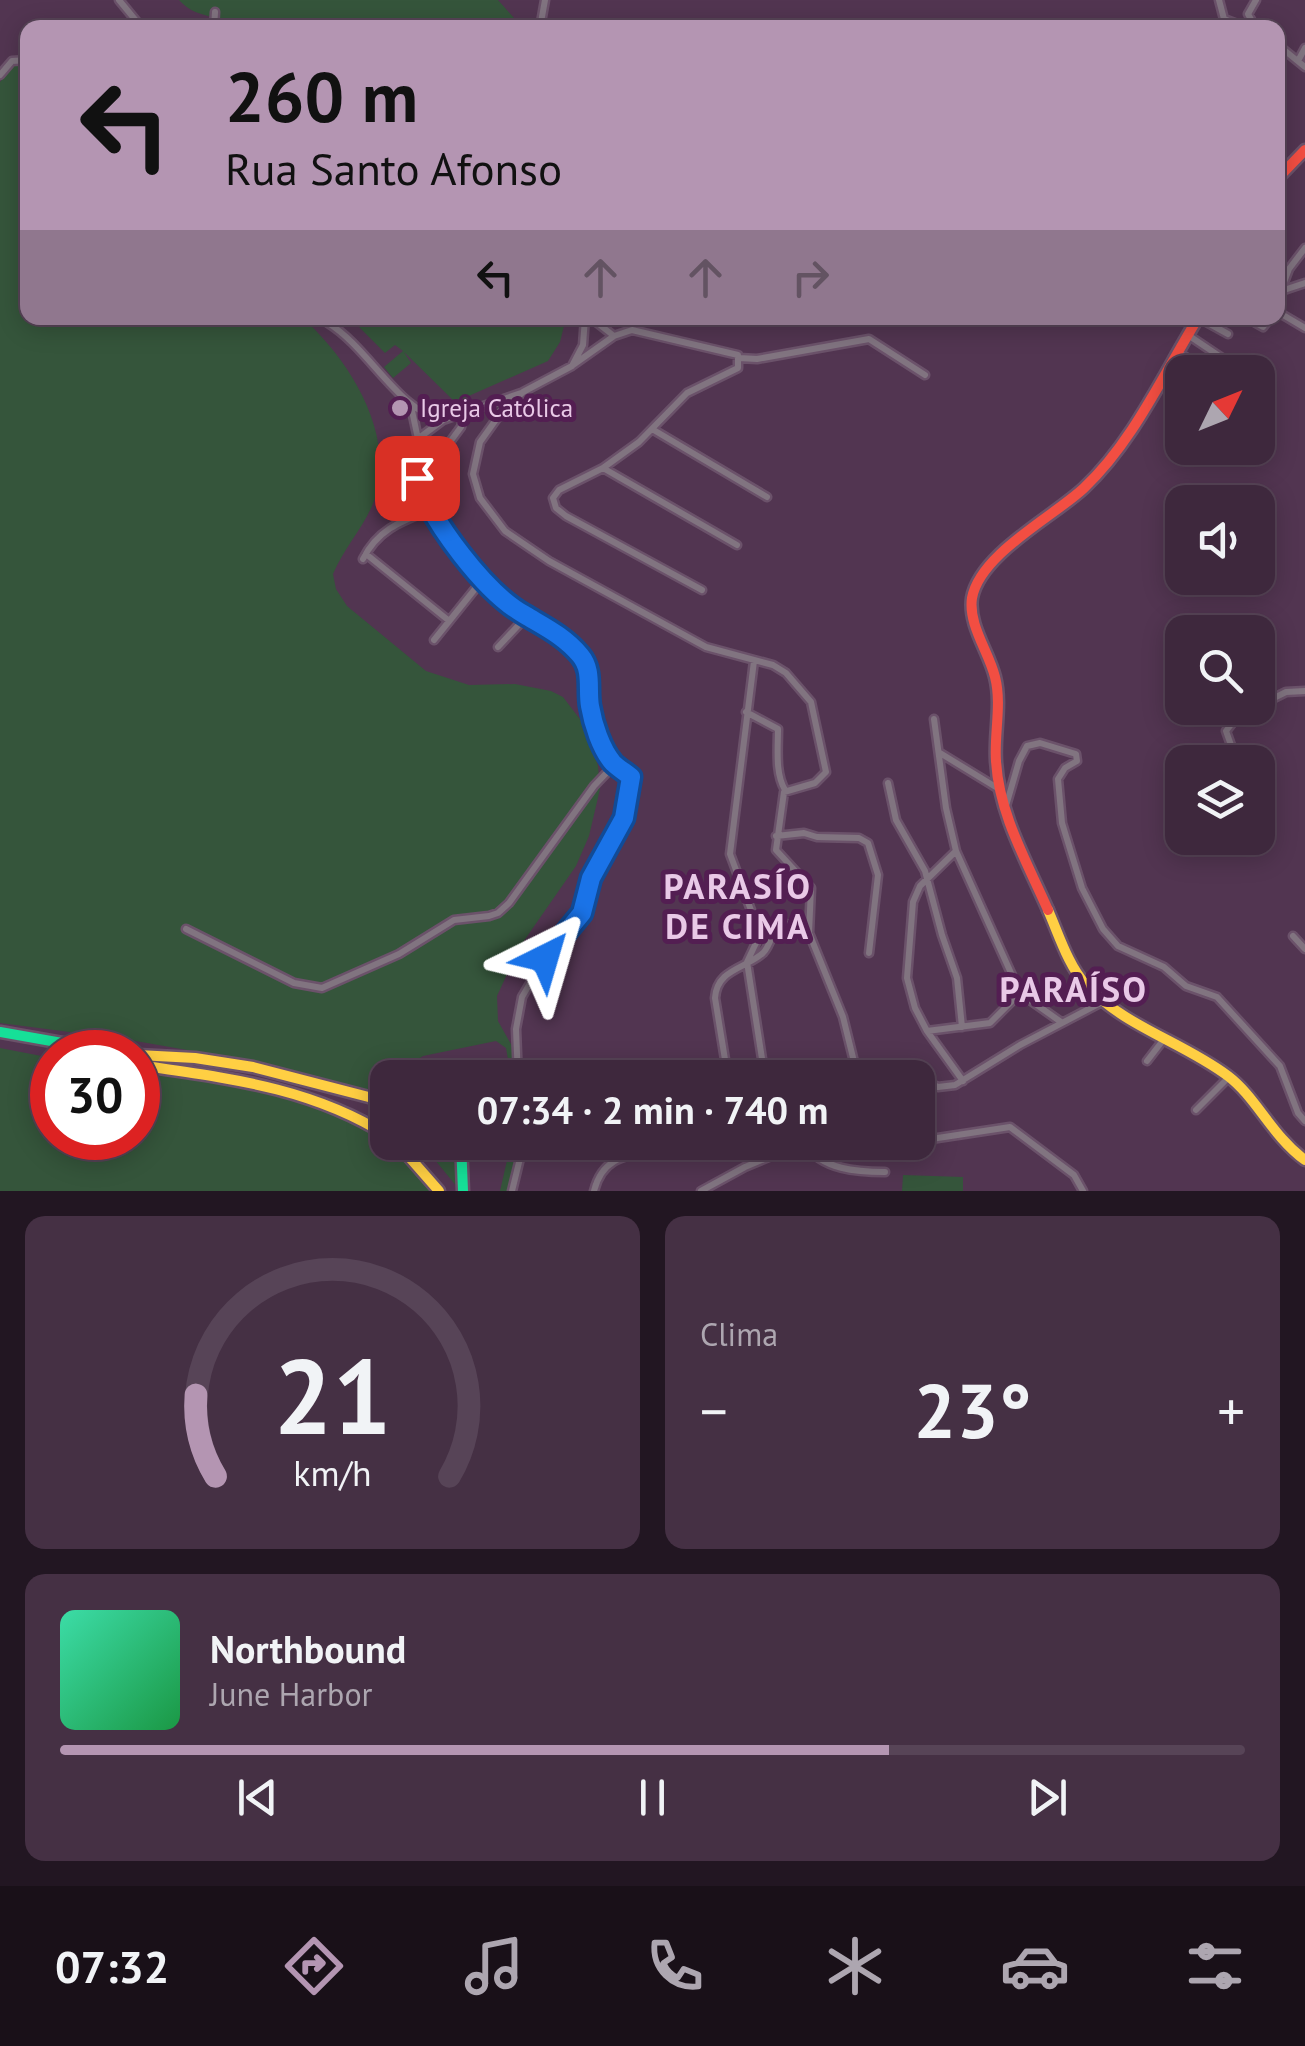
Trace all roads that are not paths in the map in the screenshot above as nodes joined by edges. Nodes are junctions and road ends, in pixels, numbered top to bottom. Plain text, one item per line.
1 (119, 0) edge
2 (216, 12) dead end
3 (135, 20) edge
4 (215, 20) edge
5 (1305, 48) edge
6 (1285, 51) edge
7 (20, 61) edge
8 (1298, 61) junction
9 (1305, 67) edge
10 (0, 75) edge
11 (1305, 150) edge
12 (1285, 171) edge
13 (1305, 248) edge
14 (1285, 279) edge
15 (1305, 284) edge
16 (1292, 289) junction
17 (1285, 292) edge
18 (1305, 295) edge
19 (331, 325) edge
20 (586, 325) edge
21 (596, 325) edge
22 (1193, 325) edge
23 (1211, 325) edge
24 (1228, 334) dead end
25 (1188, 335) junction
26 (614, 336) junction
27 (584, 338) junction
28 (602, 345) junction
29 (1178, 352) junction
30 (1183, 355) edge
31 (1218, 355) edge
32 (739, 358) junction
33 (572, 366) junction
34 (924, 375) dead end
35 (522, 392) junction
36 (410, 406) junction
37 (465, 413) junction
38 (442, 420) junction
39 (652, 429) junction
40 (418, 439) junction
41 (603, 468) junction
42 (441, 481) dead end
43 (767, 497) dead end
44 (432, 508) junction
45 (737, 545) dead end
46 (483, 579) junction
47 (702, 590) dead end
48 (527, 616) junction
49 (448, 620) junction
50 (434, 640) dead end
51 (498, 647) dead end
52 (754, 661) junction
53 (1301, 691) edge
54 (1275, 700) edge
55 (746, 712) junction
56 (934, 718) dead end
57 (939, 752) junction
58 (614, 764) junction
59 (632, 766) dead end
60 (631, 778) junction
61 (888, 783) dead end
62 (999, 789) junction
63 (785, 790) junction
64 (1004, 812) junction
65 (776, 836) junction
66 (956, 851) junction
67 (927, 879) junction
68 (186, 929) dead end
69 (808, 929) junction
70 (1293, 936) dead end
71 (1305, 949) edge
72 (869, 953) dead end
73 (747, 962) junction
74 (1020, 993) junction
75 (1104, 1001) junction
76 (1061, 1022) junction
77 (962, 1027) junction
78 (926, 1030) junction
79 (0, 1032) edge
80 (30, 1037) edge
81 (1164, 1039) junction
82 (0, 1040) edge
83 (30, 1045) edge
84 (160, 1059) edge
85 (517, 1060) edge
86 (725, 1060) edge
87 (761, 1060) edge
88 (854, 1060) edge
89 (1146, 1060) dead end
90 (160, 1063) edge
91 (160, 1064) edge
92 (1230, 1076) junction
93 (963, 1081) junction
94 (935, 1085) edge
95 (370, 1099) edge
96 (1196, 1110) dead end
97 (370, 1118) edge
98 (1305, 1121) edge
99 (370, 1124) edge
100 (935, 1138) edge
101 (412, 1160) edge
102 (424, 1160) edge
103 (460, 1160) edge
104 (520, 1160) edge
105 (613, 1160) edge
106 (761, 1160) edge
107 (824, 1160) edge
108 (1305, 1160) edge
109 (886, 1172) dead end
110 (439, 1191) edge
111 (448, 1191) edge
112 (464, 1191) edge
113 (512, 1191) edge
114 (594, 1191) edge
115 (700, 1191) edge
116 (1083, 1191) edge

1 - 3 street
2 - 4 street
5 - 8 street
6 - 8 street
7 - 10 street
8 - 9 street
11 - 12 main road
13 - 14 street
15 - 16 street
16 - 17 street
16 - 18 street
19 - 36 street
20 - 27 street
21 - 26 street
22 - 25 main road
23 - 24 street
25 - 29 main road
25 - 31 street
26 - 28 street
26 - 32 street
27 - 28 street
27 - 33 street
28 - 33 street
29 - 30 street
29 - 62 main road
32 - 34 street
32 - 39 street
33 - 35 street
35 - 37 street
35 - 52 street
36 - 38 street
36 - 40 street
37 - 38 street
37 - 42 street
38 - 40 street
39 - 41 street
39 - 43 street
40 - 44 street
41 - 45 street
41 - 47 street
44 - 46 street
44 - 49 street
46 - 48 street
46 - 49 street
48 - 51 street
48 - 58 street
49 - 50 street
52 - 55 street
52 - 63 street
53 - 54 street
55 - 63 street
55 - 73 street
56 - 57 street
57 - 62 street
57 - 66 street
58 - 60 street
58 - 68 street
59 - 60 street
60 - 85 street
61 - 67 street
62 - 64 main road
63 - 65 street
64 - 75 main road
64 - 98 street
65 - 69 street
65 - 72 street
66 - 67 street
66 - 74 street
67 - 77 street
67 - 78 street
69 - 73 street
69 - 88 street
70 - 71 street
73 - 86 street
73 - 87 street
74 - 76 street
74 - 77 street
75 - 76 street
75 - 81 main road
76 - 93 street
77 - 78 street
78 - 93 street
79 - 80 main road
81 - 89 street
81 - 92 main road
82 - 83 main road
84 - 95 main road
90 - 97 main road
91 - 99 main road
92 - 96 street
92 - 108 main road
93 - 94 street
100 - 116 street
101 - 110 main road
102 - 111 main road
103 - 112 main road
104 - 113 street
105 - 114 street
106 - 115 street
107 - 109 street

